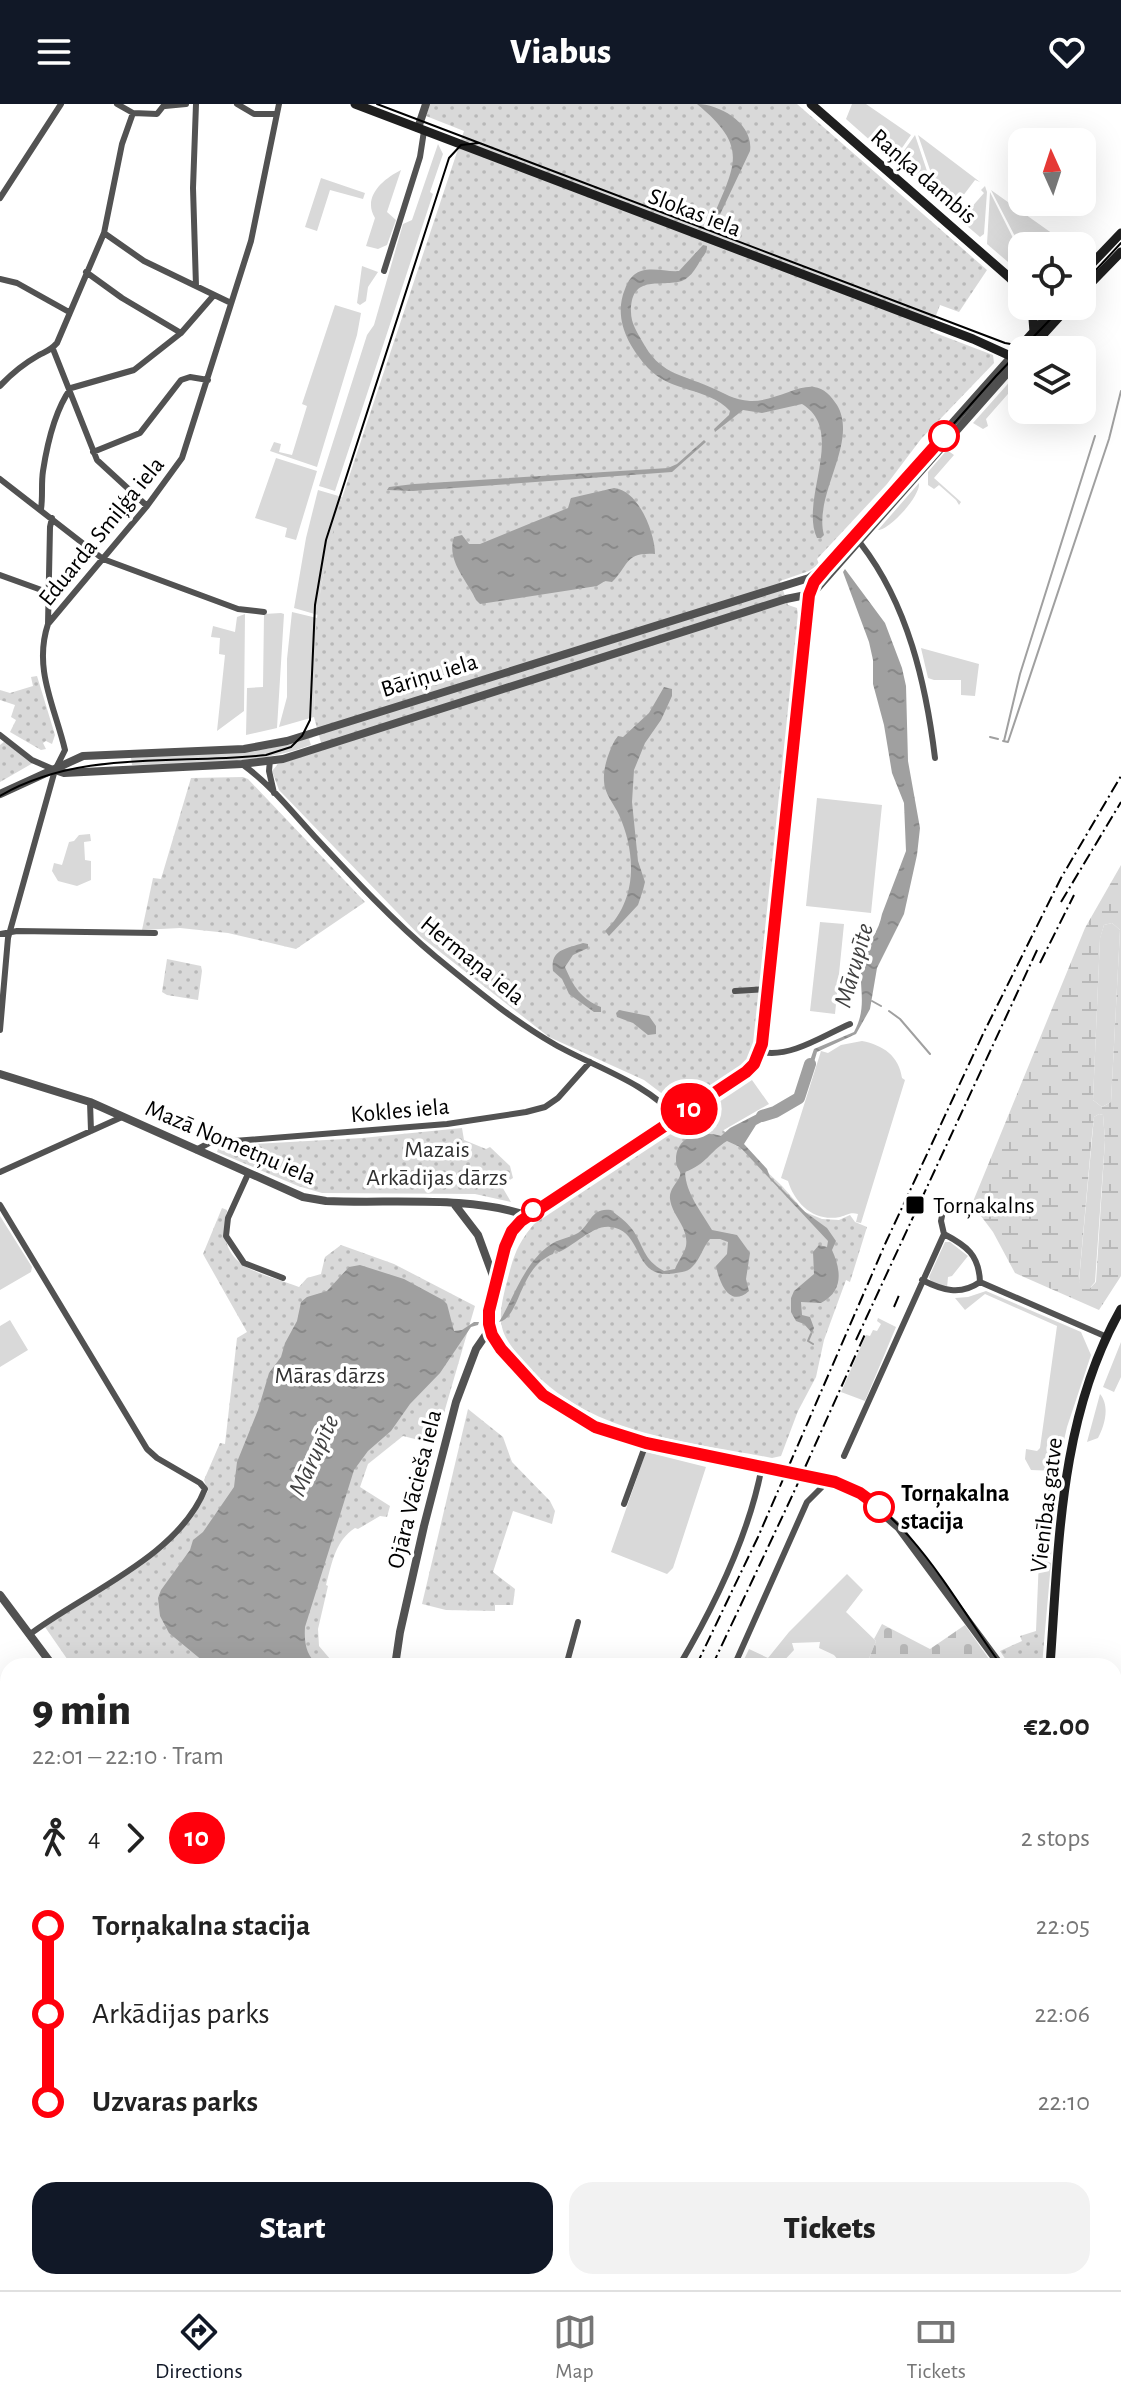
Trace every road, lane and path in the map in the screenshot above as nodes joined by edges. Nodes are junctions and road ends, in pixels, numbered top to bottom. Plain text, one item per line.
1 (61, 104) edge
2 (117, 104) edge
3 (186, 104) edge
4 (196, 104) edge
5 (237, 104) edge
6 (279, 104) edge
7 (355, 104) edge
8 (426, 104) edge
9 (811, 104) edge
10 (165, 105) edge
11 (133, 113) junction
12 (277, 114) junction
13 (421, 130) junction
14 (0, 198) edge
15 (104, 233) junction
16 (1121, 233) edge
17 (1121, 252) edge
18 (1096, 259) edge
19 (384, 271) dead end
20 (86, 272) junction
21 (1008, 276) edge
22 (1096, 278) edge
23 (0, 279) edge
24 (196, 286) junction
25 (214, 295) junction
26 (231, 303) junction
27 (69, 312) junction
28 (1033, 320) edge
29 (1045, 320) edge
30 (1056, 320) edge
31 (1034, 332) junction
32 (181, 333) junction
33 (1032, 336) edge
34 (1042, 336) edge
35 (53, 349) junction
36 (1008, 354) edge
37 (1008, 369) edge
38 (1008, 369) edge
39 (208, 380) junction
40 (0, 386) edge
41 (71, 388) junction
42 (93, 452) junction
43 (0, 479) edge
44 (147, 506) junction
45 (41, 509) junction
46 (52, 518) junction
47 (861, 544) dead end
48 (103, 559) junction
49 (0, 575) edge
50 (809, 578) junction
51 (47, 592) junction
52 (811, 594) junction
53 (264, 612) dead end
54 (48, 624) junction
55 (341, 724) junction
56 (0, 735) edge
57 (345, 739) junction
58 (935, 758) dead end
59 (270, 760) junction
60 (242, 764) junction
61 (55, 770) junction
62 (274, 793) junction
63 (0, 794) edge
64 (9, 932) junction
65 (155, 933) dead end
66 (0, 934) edge
67 (770, 989) junction
68 (735, 991) dead end
69 (850, 1024) dead end
70 (0, 1030) edge
71 (762, 1052) junction
72 (590, 1062) junction
73 (0, 1074) edge
74 (90, 1102) junction
75 (122, 1117) junction
76 (678, 1119) junction
77 (91, 1131) junction
78 (196, 1150) junction
79 (0, 1172) edge
80 (248, 1174) junction
81 (0, 1205) edge
82 (455, 1205) junction
83 (944, 1206) dead end
84 (528, 1216) junction
85 (944, 1234) junction
86 (283, 1278) dead end
87 (922, 1280) junction
88 (980, 1282) junction
89 (497, 1287) junction
90 (1121, 1309) edge
91 (493, 1331) junction
92 (1107, 1337) junction
93 (647, 1441) junction
94 (844, 1456) dead end
95 (765, 1467) junction
96 (825, 1478) junction
97 (624, 1504) dead end
98 (0, 1595) edge
99 (578, 1622) dead end
100 (29, 1635) junction
101 (47, 1658) edge
102 (396, 1658) edge
103 (568, 1658) edge
104 (684, 1658) edge
105 (738, 1658) edge
106 (995, 1658) edge
107 (1051, 1658) edge

1 - 14 street
2 - 11 street
3 - 10 street
4 - 24 street
5 - 12 street
6 - 12 street, Eduarda Smiļģa iela
7 - 13 main road, Slokas iela
8 - 13 street
9 - 21 main road, Raņķa dambis
10 - 11 street
11 - 15 street
12 - 26 street, Eduarda Smiļģa iela
13 - 19 street
13 - 36 main road, Slokas iela
15 - 20 street
15 - 24 street
16 - 18 main road
17 - 22 main road
20 - 27 street
20 - 32 street
23 - 27 street
24 - 25 street
25 - 26 street
25 - 32 street
26 - 39 street, Eduarda Smiļģa iela
27 - 35 street
28 - 31 main road
29 - 31 main road
30 - 34 main road
31 - 33 main road
32 - 41 street
35 - 40 street
35 - 41 street
37 - 50 street
38 - 52 street
39 - 42 street
39 - 44 street, Eduarda Smiļģa iela
41 - 42 street
41 - 45 street
42 - 44 street
43 - 45 street
44 - 48 street, Eduarda Smiļģa iela
45 - 46 street
46 - 48 street
46 - 51 street
47 - 58 street
48 - 53 street
48 - 54 street, Eduarda Smiļģa iela
49 - 51 street
50 - 52 street
50 - 55 street, Bāriņu iela
51 - 54 street
52 - 57 street, Bāriņu iela
52 - 67 street
54 - 61 street, Eduarda Smiļģa iela
55 - 57 street
55 - 61 street, Bāriņu iela
56 - 61 street
57 - 59 street, Bāriņu iela
59 - 60 street, Bāriņu iela
59 - 62 street
60 - 61 street, Bāriņu iela
60 - 62 street, Hermaņa iela
61 - 63 street, Bāriņu iela
61 - 64 street, Eduarda Smiļģa iela
62 - 72 street, Hermaņa iela
64 - 65 street
64 - 66 street
64 - 70 street, Eduarda Smiļģa iela
67 - 68 street
67 - 71 street
69 - 71 street
71 - 76 street
72 - 76 street, Hermaņa iela
72 - 78 street, Kokles iela
73 - 74 street, Mazā Nometņu iela
74 - 75 street, Mazā Nometņu iela
74 - 77 street
75 - 77 street
75 - 78 street, Mazā Nometņu iela
76 - 84 street
77 - 79 street
78 - 80 street, Mazā Nometņu iela
80 - 82 street, Mazā Nometņu iela
80 - 86 street
81 - 100 street
82 - 84 street, Mazā Nometņu iela
82 - 89 street
83 - 85 street
84 - 89 street
85 - 87 street
85 - 88 street
87 - 88 street
87 - 94 street
88 - 92 street
89 - 91 street
90 - 92 main road, Vienības gatve
91 - 93 street
91 - 102 street, Ojāra Vācieša iela
92 - 107 main road, Vienības gatve
93 - 95 street
93 - 97 street
95 - 96 street, bridge
95 - 104 street
96 - 105 street
96 - 106 street
98 - 100 street
99 - 103 street
100 - 101 street

